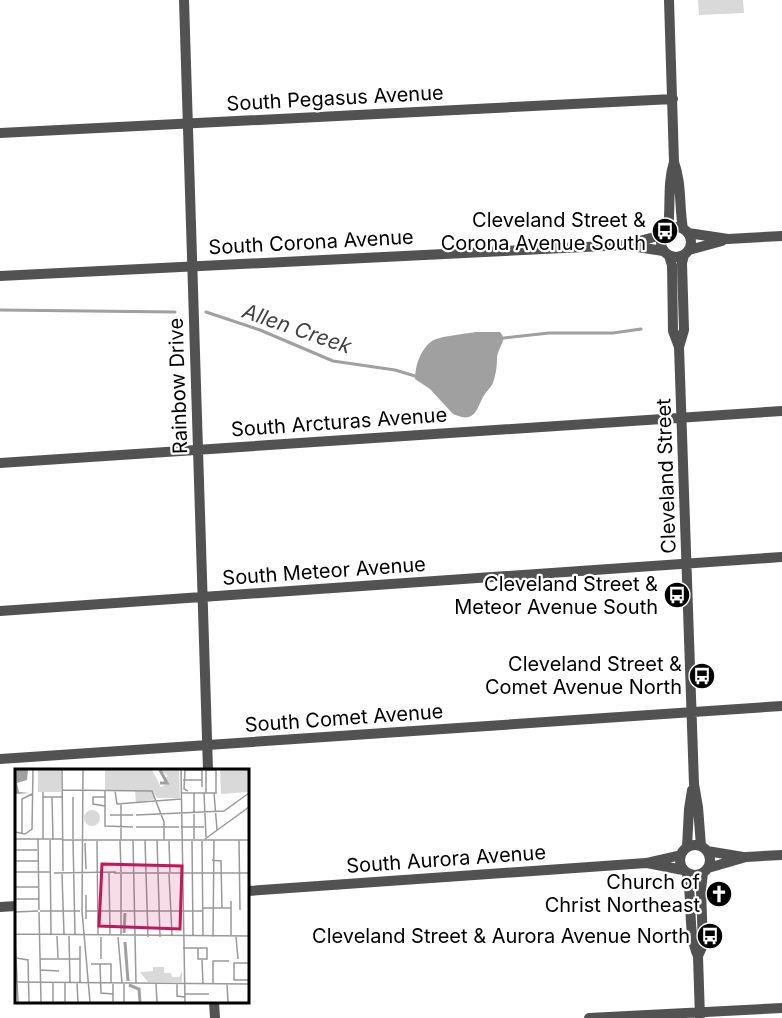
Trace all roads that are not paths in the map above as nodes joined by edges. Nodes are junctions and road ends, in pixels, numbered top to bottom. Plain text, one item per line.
1 (184, 0) edge
2 (669, 0) edge
3 (673, 99) junction
4 (188, 124) junction
5 (0, 133) edge
6 (674, 162) junction
7 (685, 231) junction
8 (665, 232) junction
9 (782, 236) edge
10 (728, 239) junction
11 (625, 245) junction
12 (686, 252) junction
13 (666, 253) junction
14 (192, 266) junction
15 (0, 276) edge
16 (679, 347) junction
17 (782, 411) edge
18 (681, 417) junction
19 (197, 450) junction
20 (0, 463) edge
21 (782, 557) edge
22 (687, 563) junction
23 (202, 597) junction
24 (0, 611) edge
25 (782, 706) edge
26 (691, 712) junction
27 (207, 746) junction
28 (0, 759) edge
29 (208, 769) edge
30 (693, 784) junction
31 (704, 848) junction
32 (684, 851) junction
33 (782, 855) edge
34 (746, 857) junction
35 (646, 863) junction
36 (706, 871) junction
37 (685, 872) junction
38 (249, 891) edge
39 (15, 906) edge
40 (0, 907) edge
41 (698, 956) junction
42 (214, 1003) edge
43 (782, 1008) edge
44 (700, 1015) edge
45 (215, 1018) edge
46 (589, 1018) edge

1 - 4 street, Rainbow Drive
2 - 3 street
3 - 4 street, South Pegasus Avenue
3 - 6 street
4 - 5 street, South Pegasus Avenue
4 - 14 street, Rainbow Drive
6 - 7 street
6 - 8 street
7 - 8 street
7 - 10 street
7 - 12 street
8 - 11 street, South Corona Avenue
8 - 13 street
9 - 10 street
10 - 12 street
11 - 13 street, South Corona Avenue
11 - 14 street, South Corona Avenue
12 - 13 street
12 - 16 street, Cleveland Street
13 - 16 street, Cleveland Street
14 - 15 street, South Corona Avenue
14 - 19 street, Rainbow Drive
16 - 18 street, Cleveland Street
17 - 18 street, South Arcturas Avenue
18 - 19 street, South Arcturas Avenue
18 - 22 street, Cleveland Street
19 - 20 street, South Arcturas Avenue
19 - 23 street, Rainbow Drive
21 - 22 street, South Meteor Avenue
22 - 23 street, South Meteor Avenue
22 - 26 street, Cleveland Street
23 - 24 street, South Meteor Avenue
23 - 27 street, Rainbow Drive
25 - 26 street, South Comet Avenue
26 - 27 street, South Comet Avenue
26 - 30 street, Cleveland Street
27 - 28 street, South Comet Avenue
27 - 29 street, Rainbow Drive
30 - 31 street, Cleveland Street
30 - 32 street, Cleveland Street
31 - 32 street
31 - 34 street
31 - 36 street
32 - 35 street, South Aurora Avenue
32 - 37 street
33 - 34 street
34 - 36 street
35 - 37 street, South Aurora Avenue
35 - 38 street, South Aurora Avenue
36 - 37 street
36 - 41 street
37 - 41 street
39 - 40 street
41 - 44 street
42 - 45 street
43 - 44 street
44 - 46 street

